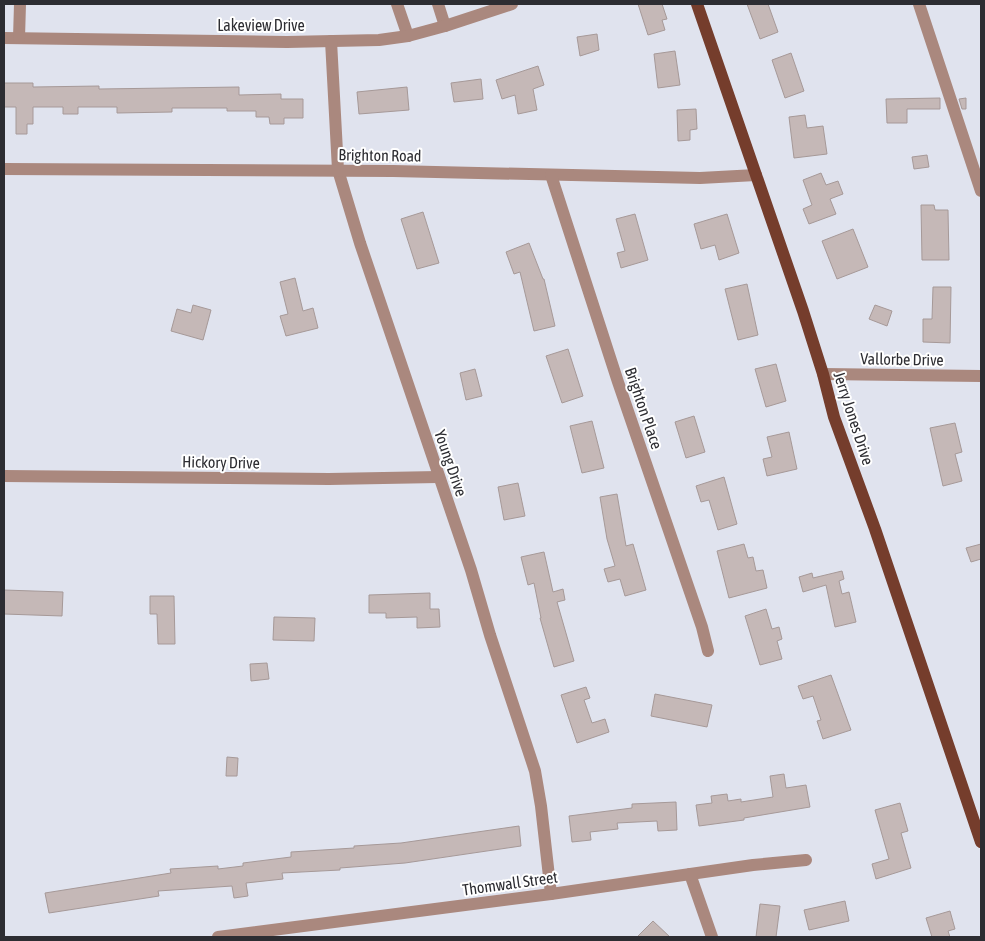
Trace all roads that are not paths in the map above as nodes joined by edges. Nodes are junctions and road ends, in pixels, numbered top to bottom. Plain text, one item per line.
1 (20, 4) edge
2 (398, 4) edge
3 (438, 4) edge
4 (512, 4) edge
5 (698, 4) edge
6 (919, 4) edge
7 (446, 26) junction
8 (408, 36) junction
9 (4, 38) edge
10 (19, 38) junction
11 (331, 41) junction
12 (4, 168) edge
13 (338, 170) junction
14 (551, 175) junction
15 (756, 175) junction
16 (981, 191) edge
17 (823, 374) junction
18 (981, 376) edge
19 (4, 476) edge
20 (438, 477) junction
21 (708, 651) dead end
22 (981, 842) edge
23 (806, 860) dead end
24 (690, 874) junction
25 (551, 894) junction
26 (218, 937) edge
27 (712, 937) edge

1 - 10 street
2 - 8 street
3 - 7 street
4 - 7 street, Lakeview Drive
5 - 15 main road, Jerry Jones Drive
6 - 16 street
7 - 8 street, Lakeview Drive
8 - 11 street, Lakeview Drive
9 - 10 street, Lakeview Drive
10 - 11 street, Lakeview Drive
11 - 13 street, Young Drive
12 - 13 street, Brighton Road
13 - 14 street, Brighton Road
13 - 20 street, Young Drive
14 - 15 street, Brighton Road
14 - 21 street, Brighton Place
15 - 17 main road, Jerry Jones Drive
17 - 18 street, Vallorbe Drive
17 - 22 main road, Jerry Jones Drive
19 - 20 street, Hickory Drive
20 - 25 street, Young Drive
23 - 24 street, Thomwall Street
24 - 25 street, Thomwall Street
24 - 27 street
25 - 26 street, Thomwall Street

